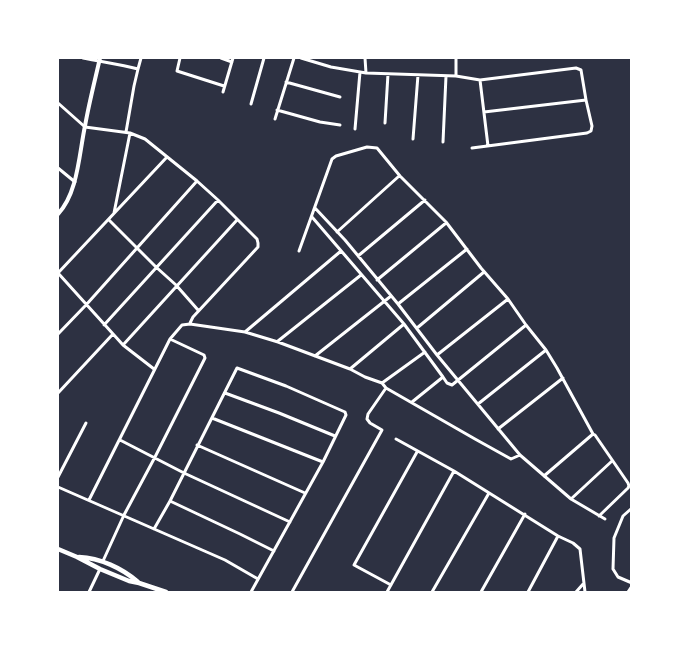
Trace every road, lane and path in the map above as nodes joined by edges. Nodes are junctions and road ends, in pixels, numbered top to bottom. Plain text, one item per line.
1 (84, 58) edge
2 (141, 58) edge
3 (180, 58) edge
4 (221, 58) edge
5 (264, 58) edge
6 (294, 58) edge
7 (301, 58) edge
8 (365, 58) edge
9 (456, 58) edge
10 (99, 59) edge
11 (232, 60) edge
12 (138, 69) junction
13 (360, 72) junction
14 (366, 73) junction
15 (388, 74) junction
16 (418, 75) junction
17 (446, 76) junction
18 (456, 76) junction
19 (480, 80) junction
20 (286, 82) junction
21 (224, 86) junction
22 (223, 92) dead end
23 (340, 97) dead end
24 (586, 100) junction
25 (58, 103) edge
26 (251, 104) dead end
27 (277, 110) junction
28 (484, 112) junction
29 (274, 118) dead end
30 (385, 123) dead end
31 (340, 125) dead end
32 (85, 127) junction
33 (355, 128) dead end
34 (128, 132) junction
35 (413, 139) dead end
36 (443, 142) dead end
37 (488, 146) junction
38 (472, 148) dead end
39 (167, 157) junction
40 (58, 168) edge
41 (400, 176) junction
42 (74, 182) junction
43 (197, 182) junction
44 (218, 200) junction
45 (425, 200) junction
46 (315, 208) junction
47 (114, 213) junction
48 (58, 214) edge
49 (312, 216) junction
50 (108, 220) junction
51 (237, 220) junction
52 (446, 222) junction
53 (337, 232) junction
54 (136, 248) junction
55 (467, 249) junction
56 (299, 251) dead end
57 (341, 251) junction
58 (358, 256) junction
59 (156, 267) junction
60 (484, 272) junction
61 (58, 273) edge
62 (361, 274) junction
63 (377, 280) junction
64 (176, 285) junction
65 (391, 296) junction
66 (508, 299) junction
67 (385, 301) junction
68 (398, 304) junction
69 (86, 305) junction
70 (198, 310) junction
71 (190, 324) junction
72 (404, 324) junction
73 (104, 325) junction
74 (526, 325) junction
75 (417, 328) junction
76 (244, 332) junction
77 (58, 334) edge
78 (113, 334) junction
79 (170, 339) junction
80 (278, 342) junction
81 (123, 345) junction
82 (546, 350) junction
83 (424, 352) junction
84 (437, 354) junction
85 (315, 356) junction
86 (154, 369) junction
87 (350, 370) junction
88 (442, 377) junction
89 (562, 378) junction
90 (458, 380) junction
91 (382, 383) junction
92 (386, 388) junction
93 (225, 392) junction
94 (58, 393) edge
95 (412, 402) junction
96 (478, 404) junction
97 (212, 418) junction
98 (86, 422) dead end
99 (498, 429) junction
100 (593, 434) junction
101 (335, 436) junction
102 (396, 439) dead end
103 (120, 440) junction
104 (197, 445) junction
105 (417, 452) junction
106 (520, 455) junction
107 (156, 457) junction
108 (612, 461) junction
109 (322, 462) junction
110 (454, 472) junction
111 (184, 473) junction
112 (544, 476) junction
113 (58, 477) edge
114 (58, 487) edge
115 (305, 493) junction
116 (489, 493) junction
117 (571, 499) junction
118 (89, 500) junction
119 (170, 501) junction
120 (632, 508) edge
121 (525, 514) junction
122 (124, 516) junction
123 (599, 516) junction
124 (605, 520) dead end
125 (290, 522) junction
126 (154, 529) junction
127 (558, 536) junction
128 (58, 549) edge
129 (274, 551) junction
130 (77, 557) junction
131 (103, 561) junction
132 (100, 569) junction
133 (258, 579) junction
134 (139, 583) junction
135 (584, 583) junction
136 (391, 585) junction
137 (632, 585) edge
138 (89, 592) edge
139 (166, 592) edge
140 (251, 592) edge
141 (292, 592) edge
142 (387, 592) edge
143 (432, 592) edge
144 (481, 592) edge
145 (528, 592) edge
146 (576, 592) edge
147 (585, 592) edge
148 (628, 592) edge

1 - 10 street
2 - 12 street
3 - 21 street
4 - 11 street
5 - 26 street
6 - 20 street
7 - 13 street
8 - 14 street
9 - 18 street
10 - 12 street
10 - 32 street
11 - 21 street
12 - 34 street
13 - 14 street
13 - 33 street
14 - 15 street
15 - 16 street
15 - 30 street
16 - 17 street
16 - 35 street
17 - 18 street
17 - 36 street
18 - 19 street
19 - 24 street
19 - 28 street
20 - 23 street
20 - 27 street
21 - 22 street
24 - 28 street
24 - 37 street
25 - 32 street
27 - 29 street
27 - 31 street
28 - 37 street
32 - 34 street
32 - 42 street
34 - 39 street
34 - 47 street
37 - 38 street
39 - 43 street
39 - 47 street
40 - 42 street
41 - 45 street
41 - 46 street
41 - 53 street
42 - 48 street
43 - 44 street
43 - 54 street
44 - 51 street
44 - 59 street
45 - 52 street
45 - 58 street
46 - 49 street
46 - 53 street
47 - 50 street
49 - 56 street
49 - 57 street
50 - 54 street
50 - 61 street
51 - 64 street
51 - 70 street
52 - 55 street
52 - 63 street
53 - 58 street
54 - 59 street
54 - 69 street
55 - 60 street
55 - 68 street
57 - 62 street
57 - 76 street
58 - 63 street
59 - 64 street
59 - 73 street
60 - 66 street
60 - 75 street
61 - 69 street
62 - 67 street
62 - 80 street
63 - 65 street
64 - 70 street
64 - 81 street
65 - 67 street
65 - 68 street
66 - 74 street
66 - 84 street
67 - 72 street
67 - 85 street
68 - 75 street
69 - 73 street
69 - 77 street
70 - 71 street
71 - 76 street
71 - 79 street
72 - 83 street
72 - 87 street
73 - 78 street
74 - 82 street
74 - 90 street
75 - 84 street
76 - 80 street
78 - 81 street
78 - 94 street
79 - 86 street
79 - 107 street
80 - 85 street
81 - 86 street
82 - 89 street
82 - 96 street
83 - 88 street
83 - 91 street
84 - 90 street
85 - 87 street
86 - 103 street
87 - 91 street
88 - 90 street
88 - 95 street
89 - 99 street
89 - 100 street
90 - 96 street
91 - 92 street
92 - 95 street
92 - 141 street
93 - 97 street
93 - 101 street
93 - 101 street
95 - 106 street
96 - 99 street
97 - 104 street
97 - 109 street
98 - 113 street
99 - 106 street
100 - 108 street
100 - 112 street
101 - 109 street
102 - 105 street
103 - 107 street
103 - 118 street
104 - 111 street
104 - 115 street
105 - 110 street
105 - 136 street
106 - 112 street
107 - 111 street
107 - 122 street
108 - 117 street
108 - 123 street
109 - 115 street
110 - 116 street
110 - 136 street
111 - 119 street
111 - 125 street
112 - 117 street
114 - 118 street
115 - 125 street
116 - 121 street
116 - 143 street
117 - 123 street
118 - 122 street
119 - 126 street
119 - 129 street
120 - 137 street
121 - 127 street
121 - 144 street
122 - 126 street
122 - 131 street
123 - 124 street
125 - 129 street
126 - 133 street
127 - 135 street
127 - 145 street
128 - 130 main road
129 - 133 street
130 - 131 main road
130 - 132 main road
131 - 134 main road
132 - 134 main road
132 - 138 street
133 - 140 street
134 - 139 main road
135 - 146 street
135 - 147 street
136 - 142 street
137 - 148 street

